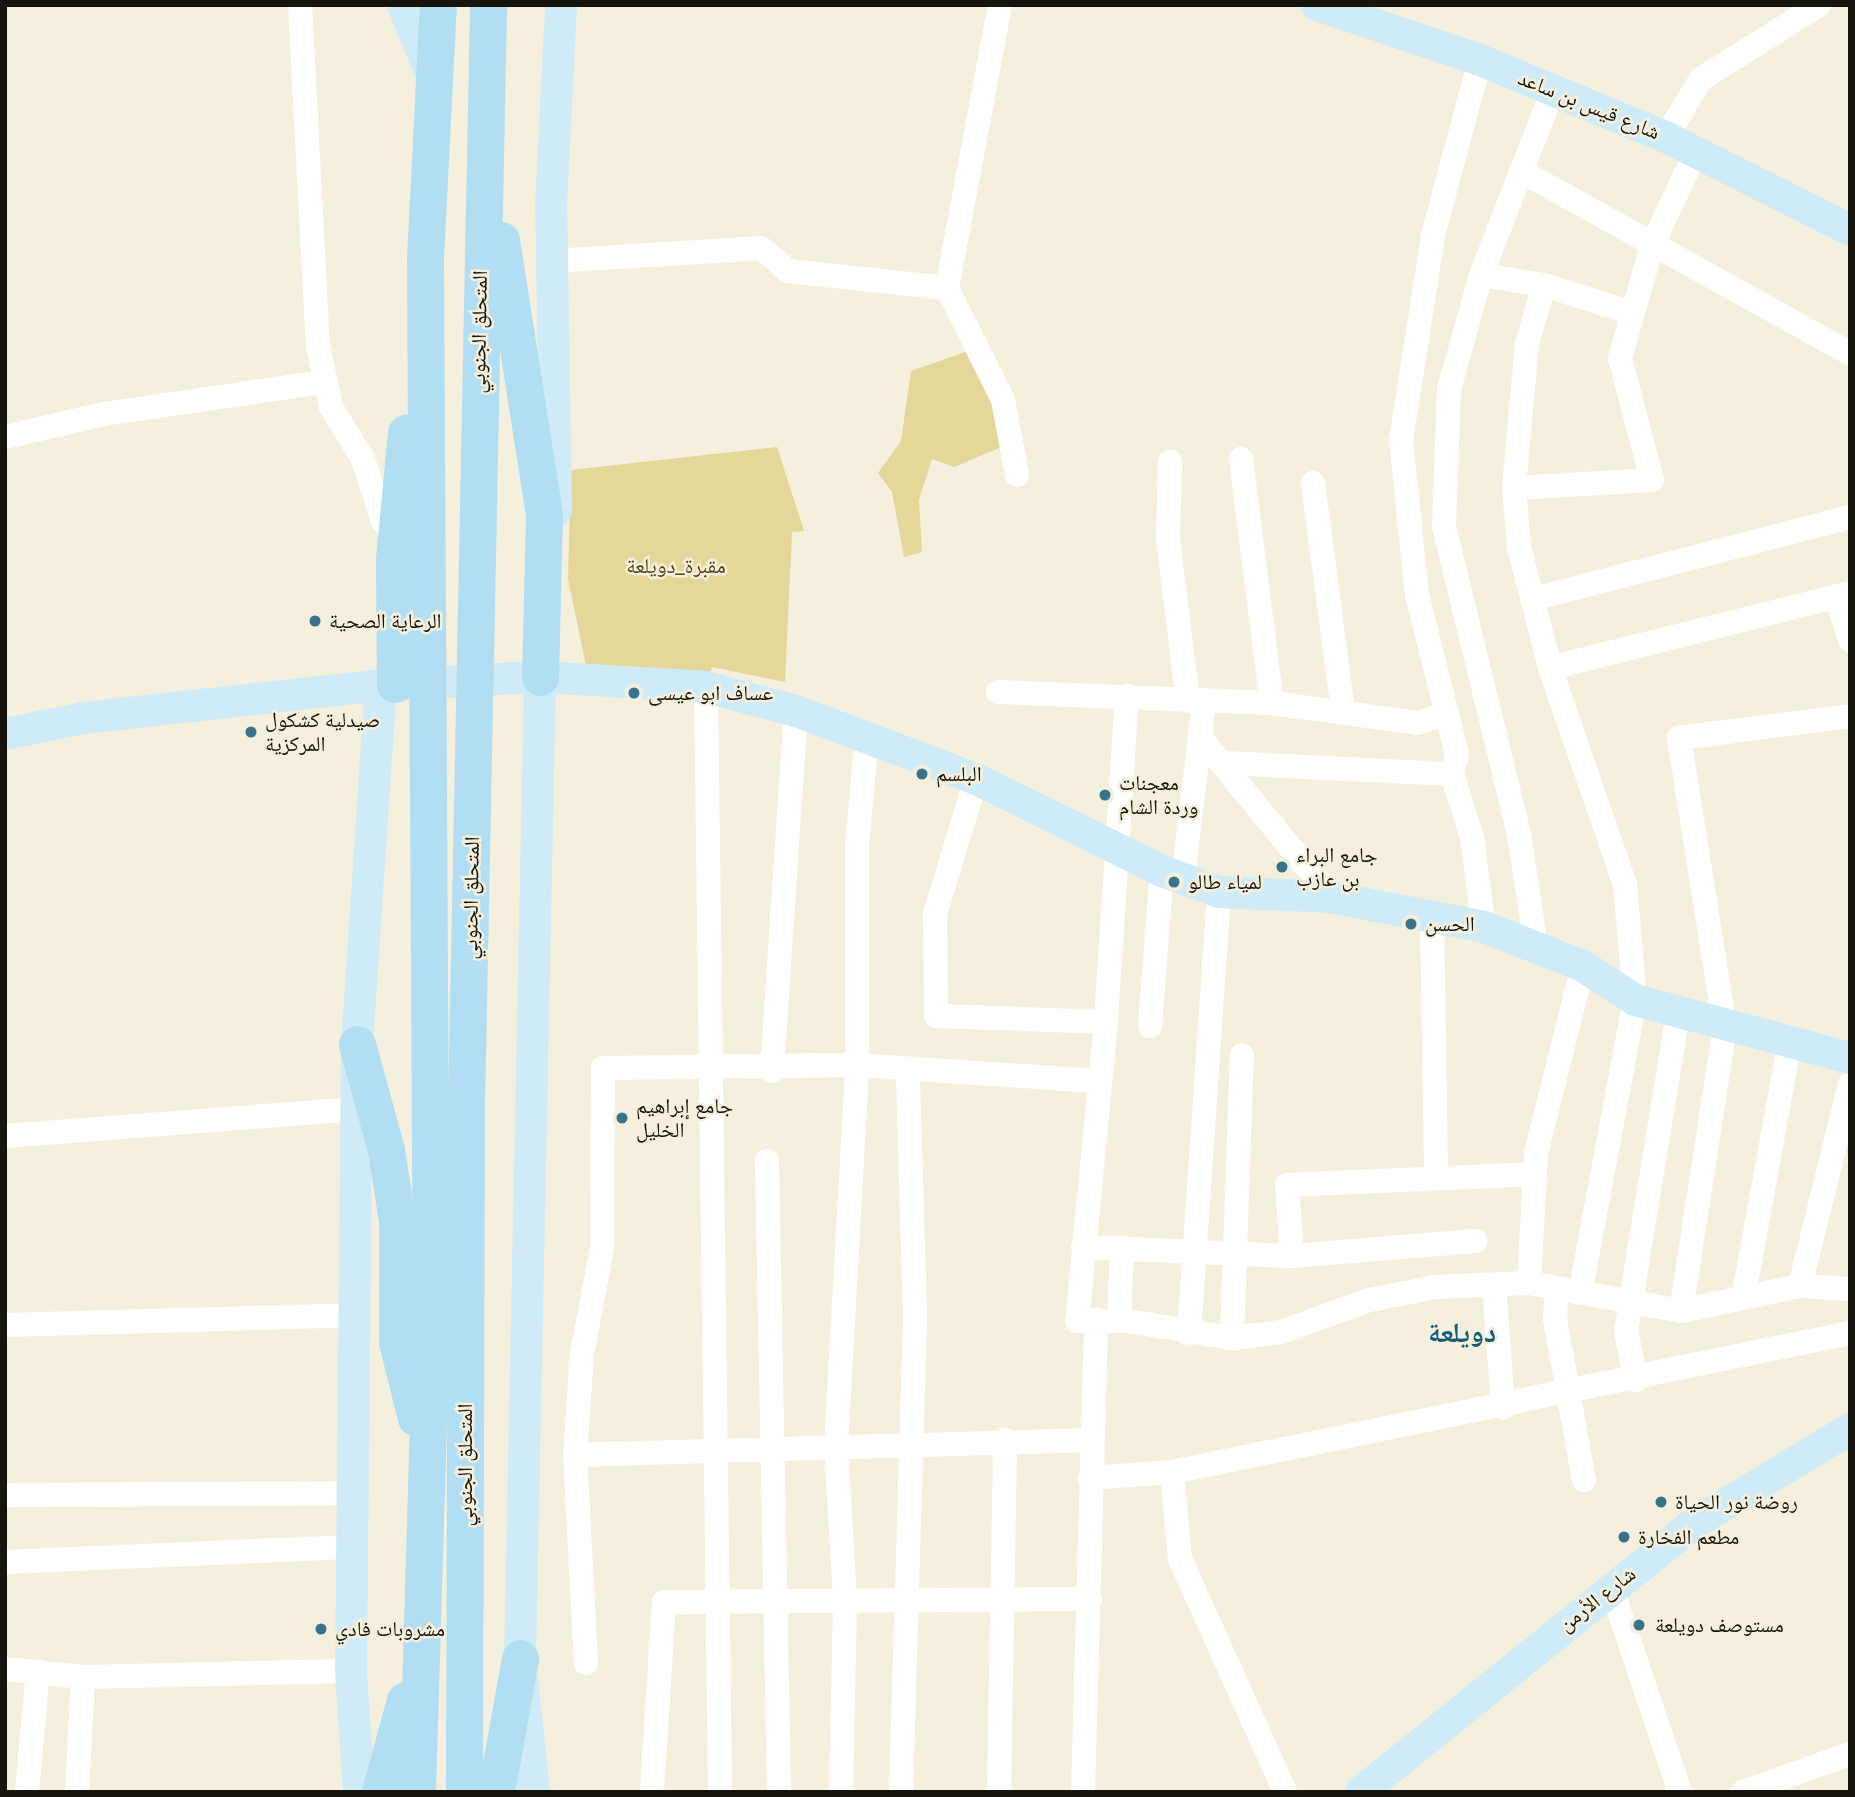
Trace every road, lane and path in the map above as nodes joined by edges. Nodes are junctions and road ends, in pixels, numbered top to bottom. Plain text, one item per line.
1 (300, 5) edge
2 (403, 5) edge
3 (438, 5) edge
4 (561, 5) edge
5 (1000, 5) edge
6 (1317, 5) edge
7 (1811, 8) edge
8 (487, 16) edge
9 (1480, 61) junction
10 (434, 82) junction
11 (1553, 90) junction
12 (1666, 137) junction
13 (1695, 155) junction
14 (1521, 171) junction
15 (1850, 230) edge
16 (1653, 243) junction
17 (425, 258) junction
18 (551, 261) junction
19 (1481, 275) junction
20 (1544, 285) junction
21 (947, 288) junction
22 (1629, 312) junction
23 (1850, 353) edge
24 (324, 382) junction
25 (5, 437) edge
26 (405, 440) junction
27 (1241, 459) dead end
28 (1170, 462) dead end
29 (1017, 475) dead end
30 (1313, 483) dead end
31 (1514, 488) junction
32 (550, 514) junction
33 (1850, 517) edge
34 (383, 522) junction
35 (1843, 594) edge
36 (1532, 599) junction
37 (1850, 640) edge
38 (1550, 668) junction
39 (547, 677) junction
40 (388, 685) junction
41 (706, 687) junction
42 (998, 692) dead end
43 (1127, 696) junction
44 (1196, 701) junction
45 (1272, 703) junction
46 (796, 711) junction
47 (1343, 712) junction
48 (1447, 713) junction
49 (1850, 716) edge
50 (5, 734) edge
51 (867, 737) junction
52 (1199, 737) junction
53 (1224, 763) junction
54 (1452, 774) junction
55 (976, 779) junction
56 (1118, 848) junction
57 (1172, 874) junction
58 (1219, 892) junction
59 (1331, 897) junction
60 (1432, 914) junction
61 (1483, 927) junction
62 (1536, 946) junction
63 (1583, 967) junction
64 (1635, 1000) junction
65 (1678, 1013) junction
66 (1106, 1022) junction
67 (1150, 1026) dead end
68 (1725, 1028) junction
69 (357, 1044) junction
70 (1789, 1046) junction
71 (1242, 1055) dead end
72 (1850, 1058) edge
73 (857, 1065) junction
74 (715, 1071) junction
75 (772, 1071) junction
76 (908, 1071) junction
77 (1100, 1081) junction
78 (1850, 1084) edge
79 (357, 1108) junction
80 (5, 1136) edge
81 (767, 1161) dead end
82 (1535, 1174) junction
83 (1436, 1178) junction
84 (1475, 1241) dead end
85 (1083, 1247) junction
86 (1122, 1248) junction
87 (1196, 1251) junction
88 (1233, 1254) junction
89 (1292, 1256) junction
90 (1529, 1283) junction
91 (1494, 1285) junction
92 (1800, 1286) junction
93 (1849, 1288) edge
94 (1569, 1291) junction
95 (1744, 1294) junction
96 (1630, 1302) junction
97 (1681, 1311) junction
98 (355, 1315) junction
99 (1108, 1320) junction
100 (5, 1325) edge
101 (1850, 1333) edge
102 (1189, 1334) junction
103 (1232, 1338) junction
104 (1636, 1380) junction
105 (1568, 1395) junction
106 (1503, 1408) junction
107 (1850, 1429) edge
108 (1005, 1440) junction
109 (1092, 1440) junction
110 (910, 1443) junction
111 (836, 1446) junction
112 (770, 1448) junction
113 (711, 1450) junction
114 (575, 1455) junction
115 (428, 1463) junction
116 (1172, 1472) junction
117 (1090, 1478) junction
118 (1584, 1479) dead end
119 (353, 1493) junction
120 (5, 1495) edge
121 (352, 1547) junction
122 (5, 1562) edge
123 (1611, 1587) junction
124 (907, 1597) junction
125 (845, 1598) junction
126 (1001, 1598) junction
127 (1090, 1599) junction
128 (777, 1600) junction
129 (722, 1601) junction
130 (418, 1652) junction
131 (520, 1658) junction
132 (586, 1663) dead end
133 (5, 1669) edge
134 (351, 1671) junction
135 (38, 1672) junction
136 (83, 1677) junction
137 (1850, 1754) edge
138 (1371, 1787) edge
139 (27, 1792) edge
140 (77, 1792) edge
141 (359, 1792) edge
142 (380, 1792) edge
143 (417, 1792) edge
144 (464, 1792) edge
145 (496, 1792) edge
146 (534, 1792) edge
147 (652, 1792) edge
148 (720, 1792) edge
149 (779, 1792) edge
150 (841, 1792) edge
151 (901, 1792) edge
152 (999, 1792) edge
153 (1083, 1792) edge
154 (1285, 1792) edge
155 (1680, 1792) edge
156 (1743, 1792) edge

1 - 24 street
2 - 10 main road, المتحلق الجنوبي
3 - 10 highway, المتحلق الجنوبي
4 - 18 main road
5 - 21 street
6 - 9 main road, شارع قيس بن ساعد
7 - 12 street
8 - 32 highway
8 - 144 highway, المتحلق الجنوبي
9 - 11 main road, شارع قيس بن ساعد
9 - 48 street
10 - 17 highway, المتحلق الجنوبي
11 - 12 main road, شارع قيس بن ساعد
11 - 14 street
12 - 13 main road, شارع قيس بن ساعد
13 - 15 main road, شارع قيس بن ساعد
13 - 16 street
14 - 16 street
14 - 19 street
16 - 22 street
16 - 23 street
17 - 26 highway
17 - 115 highway, المتحلق الجنوبي
18 - 21 street
18 - 32 main road
19 - 20 street
19 - 62 street
20 - 22 street
20 - 31 street
21 - 29 street
22 - 31 street
24 - 25 street
24 - 34 street
26 - 34 highway
26 - 40 highway
27 - 45 street
28 - 44 street
30 - 47 street
31 - 36 street
32 - 39 highway
33 - 36 street
34 - 40 highway
35 - 37 street
35 - 38 street
36 - 38 street
38 - 64 street
39 - 40 main road
39 - 41 main road
39 - 131 main road
40 - 50 main road
40 - 69 main road
41 - 46 main road
41 - 74 street
42 - 43 street
43 - 44 street
43 - 56 street
44 - 45 street
44 - 52 street
45 - 47 street
46 - 51 main road
46 - 75 street
47 - 48 street
48 - 54 street
49 - 68 street
51 - 55 main road
51 - 73 street
52 - 53 street
52 - 57 street
53 - 54 street
53 - 59 street
54 - 61 street
55 - 56 main road
55 - 66 street
56 - 57 main road
56 - 66 street
57 - 58 main road
57 - 67 street
58 - 59 main road
58 - 87 street
59 - 60 main road
60 - 61 main road
60 - 83 street
61 - 62 main road
62 - 63 main road
63 - 64 main road
63 - 82 street
64 - 65 main road
64 - 94 street
65 - 68 main road
65 - 96 street
66 - 77 street
68 - 70 main road
68 - 97 street
69 - 79 main road
69 - 115 highway
70 - 72 main road
70 - 95 street
71 - 88 street
73 - 75 street
73 - 76 street
73 - 111 street
74 - 75 street
74 - 113 street
74 - 114 street
76 - 77 street
76 - 110 street
77 - 85 street
78 - 92 street
79 - 80 street
79 - 98 main road
81 - 112 street
82 - 83 street
82 - 90 street
83 - 89 street
84 - 89 street
85 - 86 street
85 - 99 street
86 - 87 street
86 - 99 street
87 - 88 street
87 - 102 street
88 - 89 street
88 - 103 street
90 - 91 street
90 - 94 street
91 - 103 street
91 - 106 street
92 - 93 street
92 - 95 street
94 - 96 street
94 - 105 street
95 - 97 street
96 - 97 street
96 - 104 street
98 - 100 street
98 - 119 main road
99 - 102 street
99 - 109 street
101 - 104 street
102 - 103 street
104 - 105 street
105 - 106 street
105 - 118 street
106 - 116 street
107 - 123 main road, شارع الأرمن
108 - 109 street
108 - 110 street
108 - 126 street
109 - 117 street
110 - 111 street
110 - 124 street
111 - 112 street
111 - 125 street
112 - 113 street
112 - 128 street
113 - 114 street
113 - 129 street
114 - 132 street
115 - 130 highway, المتحلق الجنوبي
116 - 117 street
116 - 154 street
117 - 127 street
119 - 120 street
119 - 121 main road
121 - 122 street
121 - 134 main road
123 - 138 main road, شارع الأرمن
123 - 155 street
124 - 125 street
124 - 126 street
124 - 151 street
125 - 128 street
125 - 150 street
126 - 127 street
126 - 152 street
127 - 153 street
128 - 129 street
128 - 149 street
129 - 147 street
129 - 148 street
130 - 142 highway
130 - 143 highway, المتحلق الجنوبي
131 - 145 highway
131 - 146 main road
133 - 135 street
134 - 136 street
134 - 141 main road
135 - 136 street
135 - 139 street
136 - 140 street
137 - 156 street

